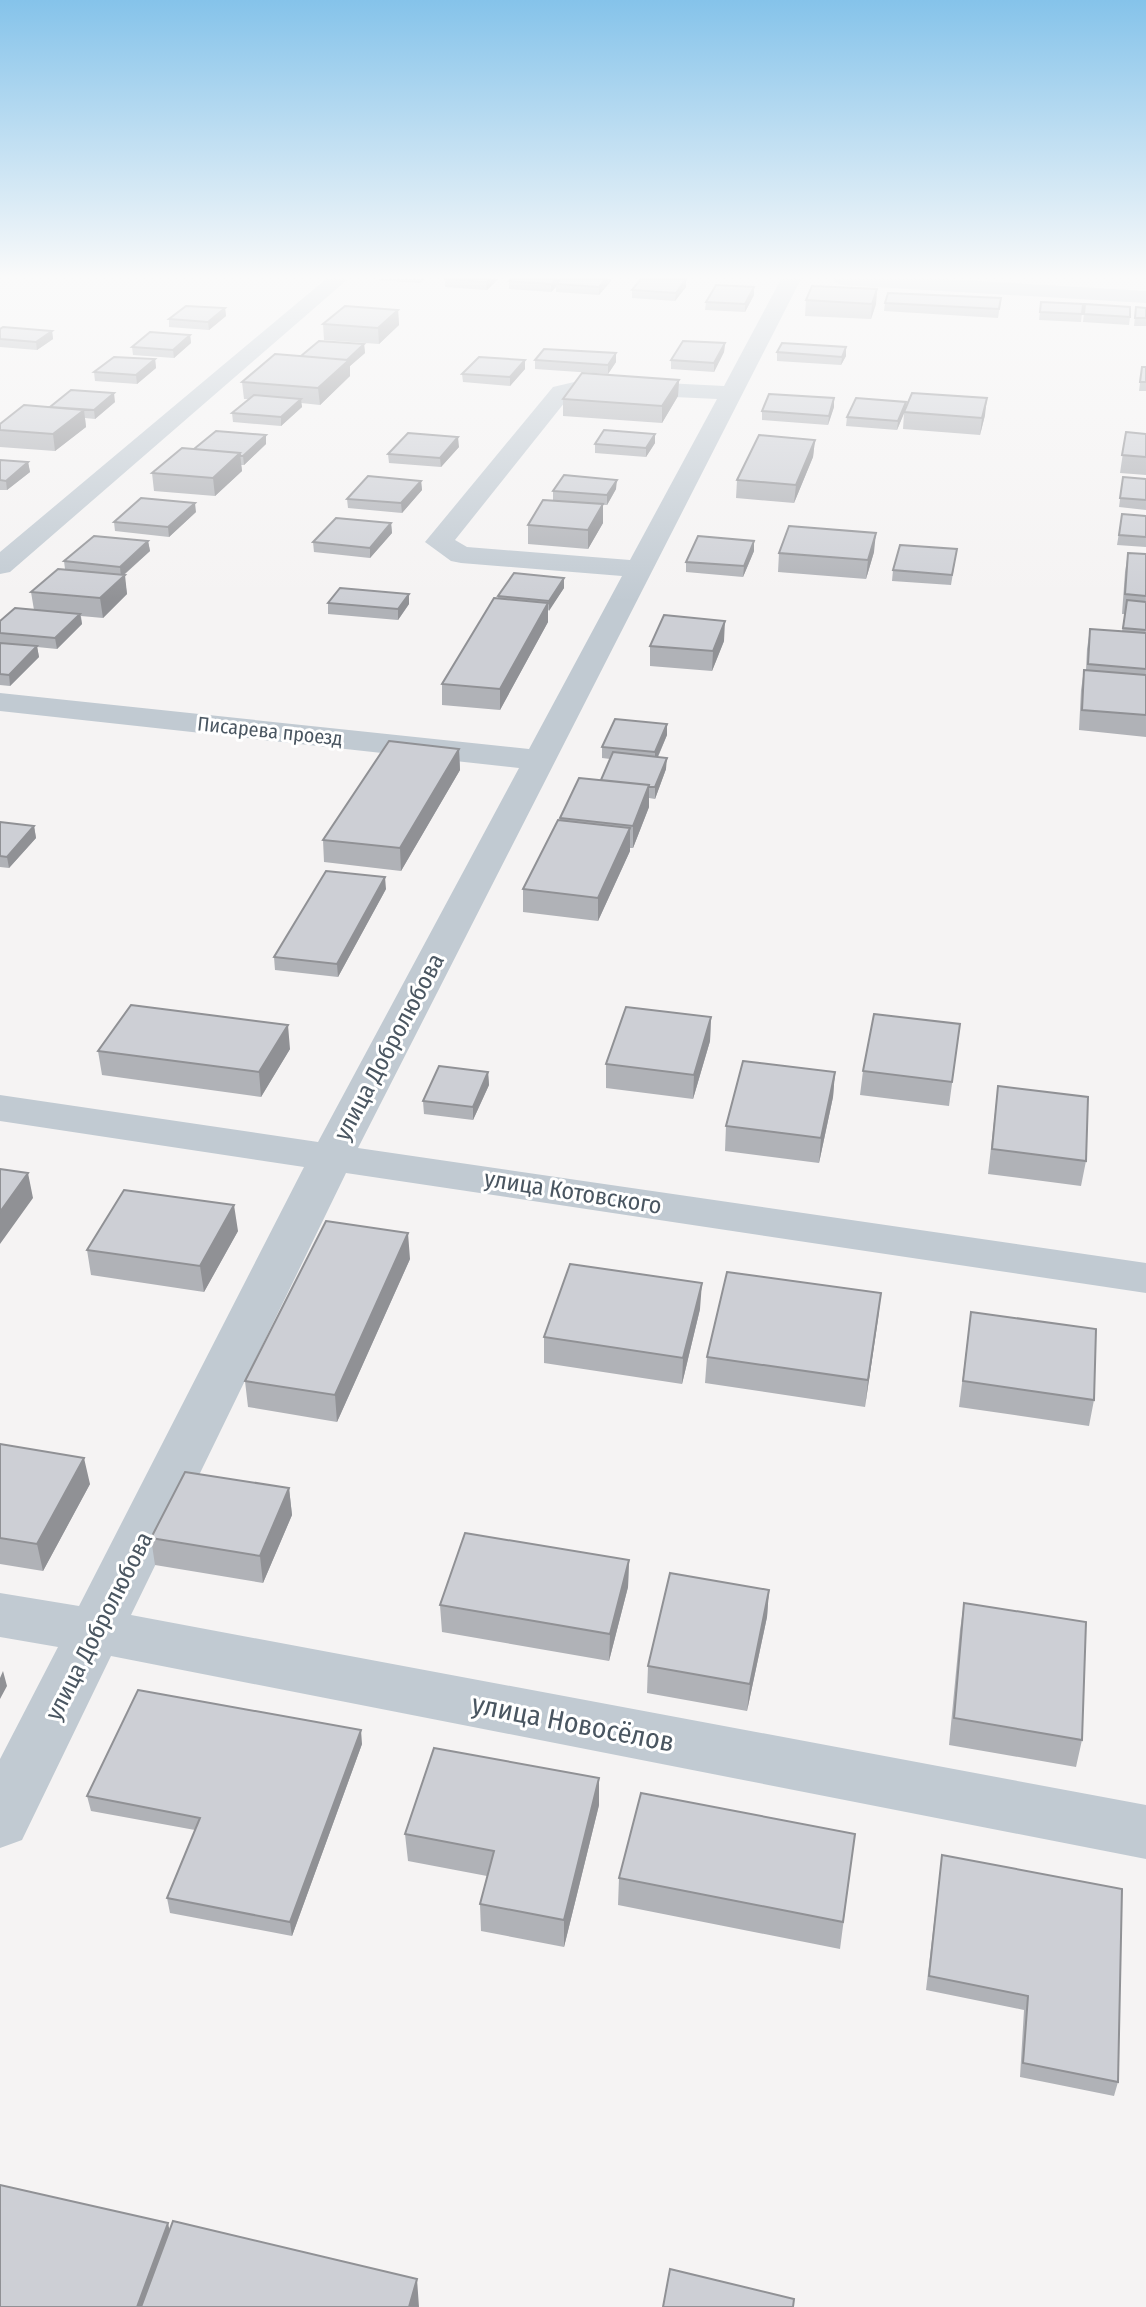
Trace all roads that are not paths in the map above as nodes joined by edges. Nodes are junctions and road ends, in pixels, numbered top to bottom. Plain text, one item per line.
1 (211, 387) edge
2 (584, 387) edge
3 (601, 387) edge
4 (736, 387) edge
5 (733, 393) junction
6 (0, 566) edge
7 (640, 569) junction
8 (0, 702) edge
9 (540, 760) junction
10 (0, 1108) edge
11 (332, 1156) junction
12 (1146, 1278) edge
13 (0, 1615) edge
14 (97, 1631) junction
15 (0, 1821) edge
16 (1146, 1832) edge

1 - 6 street
2 - 7 street
3 - 5 street
4 - 5 street, улица Добролюбова
5 - 7 street, улица Добролюбова
7 - 9 street, улица Добролюбова
8 - 9 street, Писарева проезд
9 - 11 street, улица Добролюбова
10 - 11 street, улица Котовского
11 - 12 street, улица Котовского
11 - 14 street, улица Добролюбова
13 - 14 street, улица Новосёлов
14 - 15 street, улица Добролюбова
14 - 16 street, улица Новосёлов

